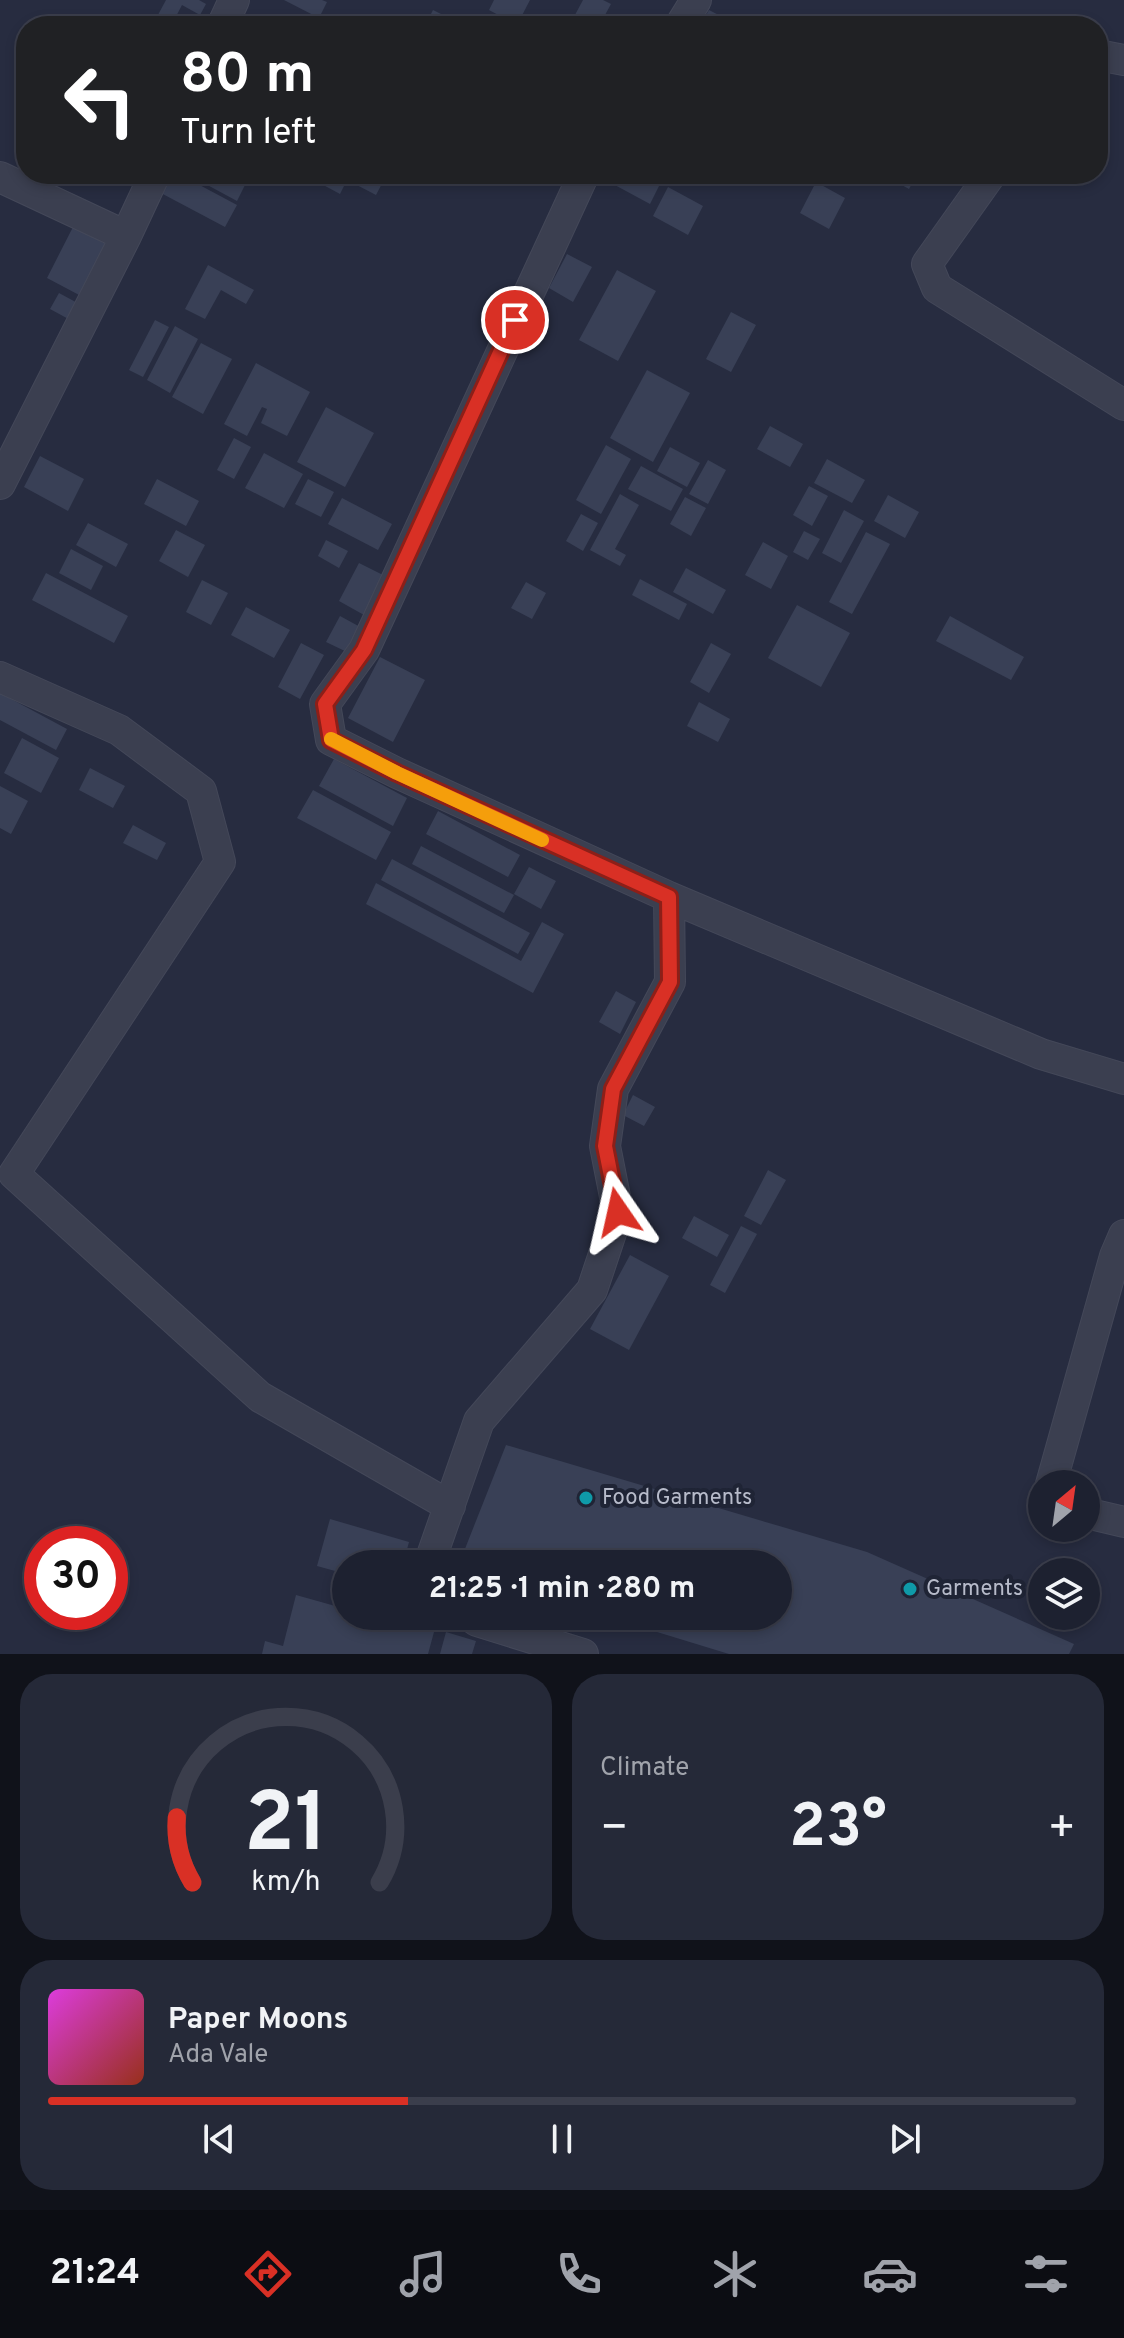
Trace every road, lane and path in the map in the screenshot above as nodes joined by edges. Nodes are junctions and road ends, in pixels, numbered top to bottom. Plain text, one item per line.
1 (0, 177) edge
2 (150, 184) edge
3 (579, 184) edge
4 (984, 184) edge
5 (126, 236) junction
6 (1124, 405) edge
7 (0, 484) edge
8 (0, 677) edge
9 (669, 897) junction
10 (1124, 1079) edge
11 (1124, 1235) edge
12 (1055, 1470) edge
13 (450, 1506) junction
14 (1100, 1516) edge
15 (1124, 1522) edge
16 (434, 1550) edge
17 (506, 1630) edge
18 (583, 1654) edge

1 - 5 street
2 - 5 street
3 - 9 street
4 - 6 street
5 - 7 street
8 - 13 street
9 - 10 street
9 - 13 street
11 - 12 street
13 - 16 street
14 - 15 street
17 - 18 street

